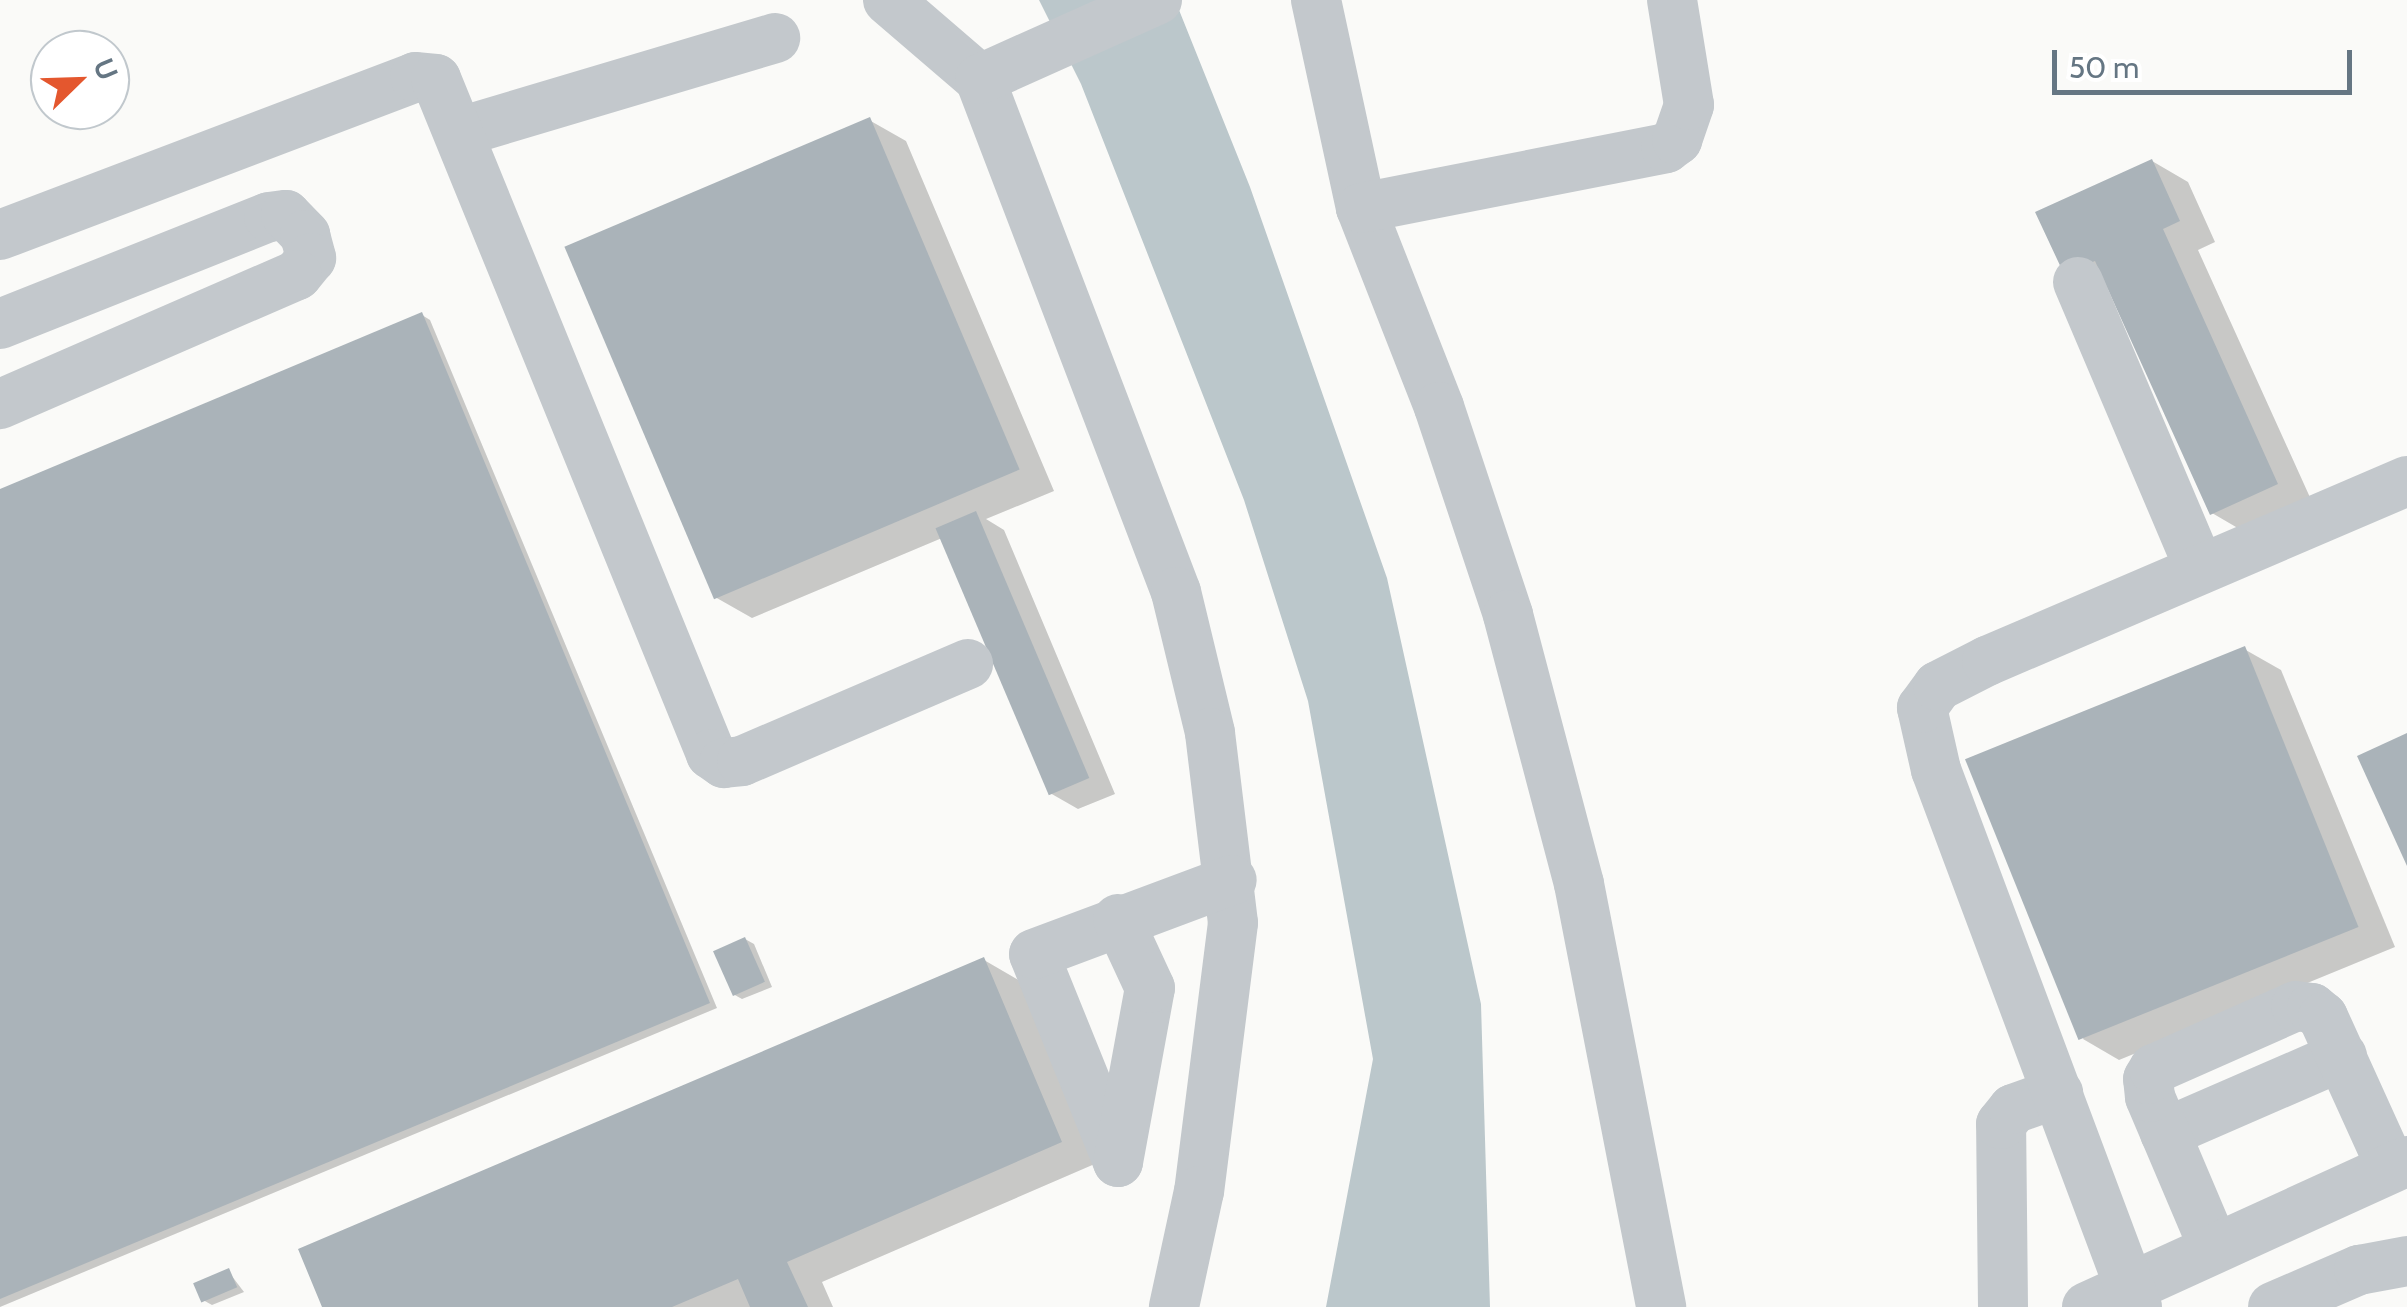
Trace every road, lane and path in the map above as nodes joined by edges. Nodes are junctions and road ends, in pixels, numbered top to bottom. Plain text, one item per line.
1 (888, 0) edge
2 (1157, 0) edge
3 (1316, 0) edge
4 (1672, 0) edge
5 (776, 38) dead end
6 (980, 79) junction
7 (460, 132) junction
8 (1360, 208) junction
9 (0, 234) edge
10 (2078, 282) dead end
11 (3, 314) edge
12 (0, 404) edge
13 (2407, 481) edge
14 (2200, 569) junction
15 (968, 664) dead end
16 (1232, 880) junction
17 (1118, 919) dead end
18 (2058, 1093) junction
19 (2399, 1164) edge
20 (2214, 1248) junction
21 (2407, 1261) edge
22 (2118, 1301) edge
23 (1174, 1307) edge
24 (1661, 1307) edge
25 (2003, 1307) edge
26 (2272, 1307) edge

1 - 6 street
2 - 6 street
3 - 8 street
4 - 8 street
5 - 7 street
6 - 16 street
7 - 9 street
7 - 15 street
8 - 24 street
10 - 14 street
11 - 12 street
13 - 14 street
14 - 18 street
16 - 17 street
16 - 23 street
18 - 22 street
18 - 25 street
19 - 20 street
19 - 20 street
20 - 22 street
21 - 26 street

